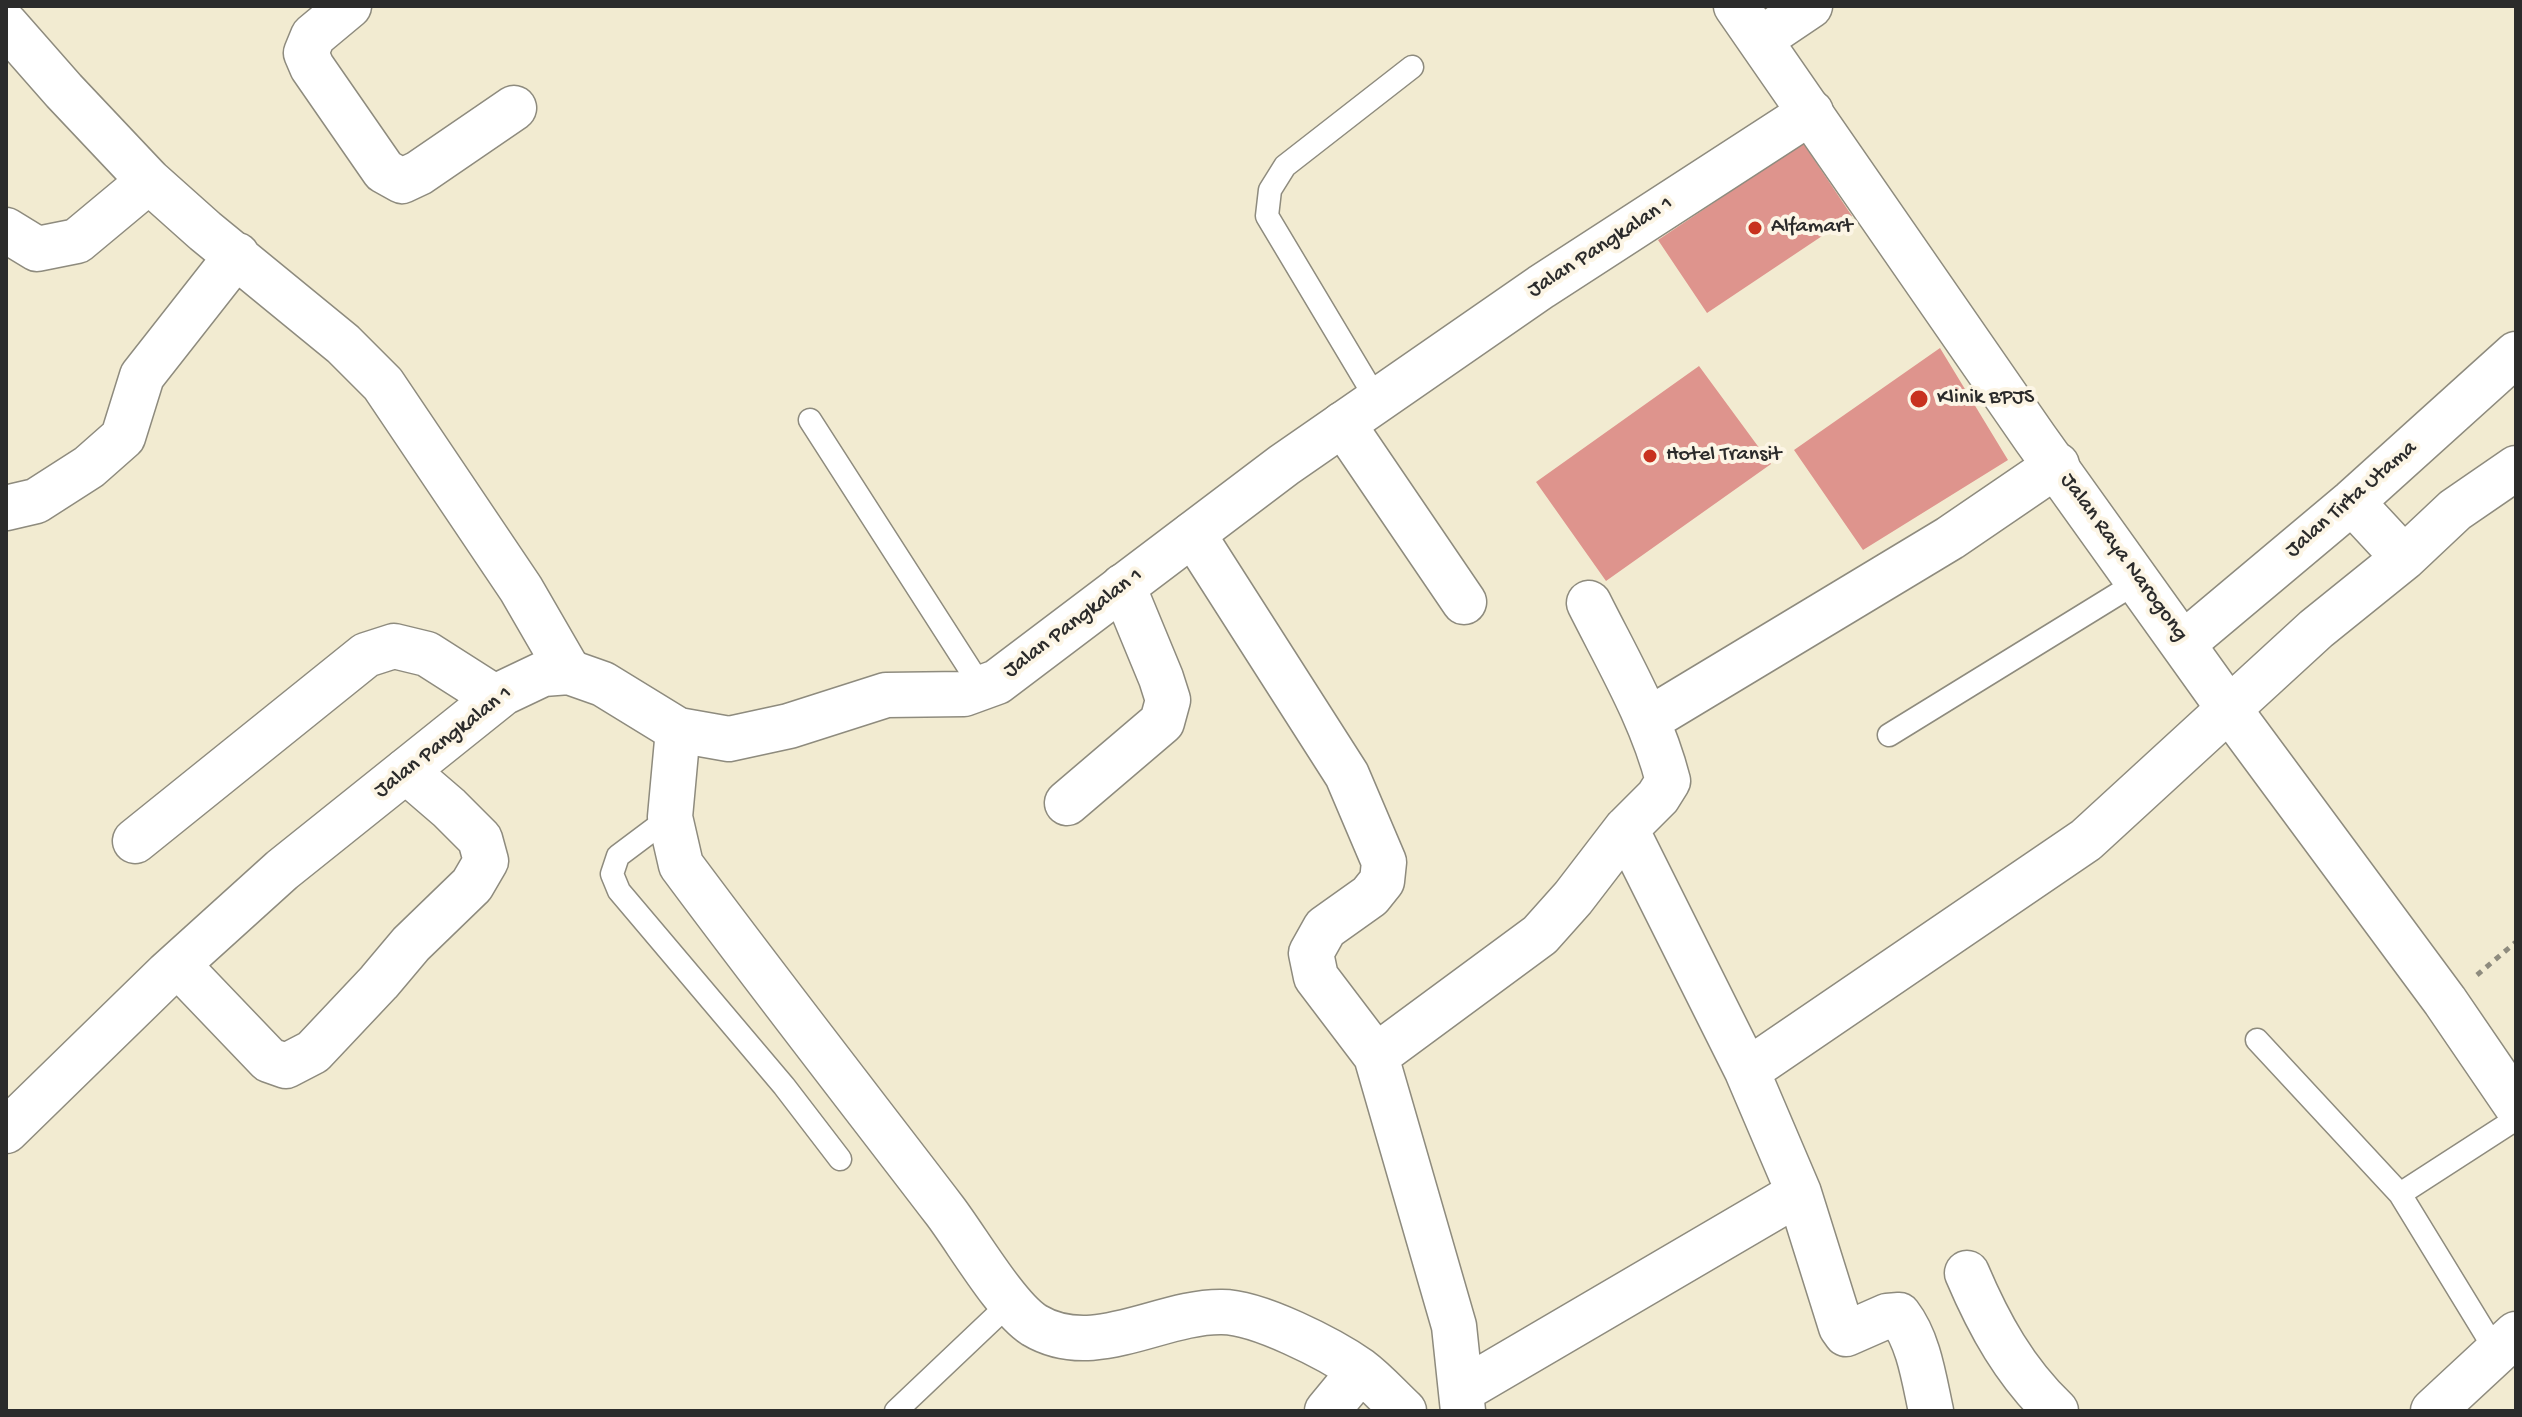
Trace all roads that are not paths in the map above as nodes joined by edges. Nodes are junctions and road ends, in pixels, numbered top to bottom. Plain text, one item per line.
1 (349, 6) edge
2 (1810, 6) edge
3 (1749, 23) edge
4 (6, 25) edge
5 (1412, 67) dead end
6 (514, 108) dead end
7 (1811, 112) junction
8 (149, 181) junction
9 (6, 230) edge
10 (237, 255) junction
11 (2516, 354) edge
12 (1360, 412) junction
13 (810, 420) dead end
14 (2057, 465) junction
15 (2516, 468) edge
16 (2352, 502) junction
17 (6, 508) edge
18 (1193, 534) junction
19 (2404, 558) junction
20 (2139, 581) junction
21 (1123, 586) junction
22 (1464, 602) dead end
23 (1589, 603) dead end
24 (2184, 643) junction
25 (569, 672) junction
26 (982, 688) junction
27 (496, 698) junction
28 (2229, 709) junction
29 (1648, 720) junction
30 (678, 730) junction
31 (1889, 735) dead end
32 (406, 771) junction
33 (1067, 803) dead end
34 (670, 817) junction
35 (1626, 829) junction
36 (135, 841) dead end
37 (178, 965) junction
38 (2257, 1040) dead end
39 (1376, 1056) junction
40 (1747, 1071) junction
41 (2516, 1105) edge
42 (2516, 1119) edge
43 (6, 1131) edge
44 (840, 1159) dead end
45 (1799, 1193) junction
46 (2400, 1194) junction
47 (1967, 1273) dead end
48 (1011, 1302) junction
49 (2506, 1342) edge
50 (1360, 1371) junction
51 (1462, 1401) edge
52 (896, 1411) edge
53 (1327, 1411) edge
54 (1404, 1411) edge
55 (1931, 1411) edge
56 (2056, 1411) edge
57 (2433, 1411) edge

1 - 6 street
2 - 3 street
3 - 7 street, Jalan Raya Narogong
4 - 8 street
5 - 12 lane
7 - 12 street, Jalan Pangkalan 1
7 - 14 street, Jalan Raya Narogong
8 - 9 street
8 - 10 street
10 - 17 street
10 - 25 street
11 - 16 street, Jalan Tirta Utama
12 - 18 street, Jalan Pangkalan 1
12 - 22 street
13 - 26 lane
14 - 20 street, Jalan Raya Narogong
14 - 29 street
15 - 19 street
16 - 19 street
16 - 24 street, Jalan Tirta Utama
18 - 21 street, Jalan Pangkalan 1
18 - 39 street
19 - 28 street
20 - 24 street, Jalan Raya Narogong
20 - 31 lane
21 - 26 street, Jalan Pangkalan 1
21 - 33 street
23 - 29 street
24 - 28 street, Jalan Raya Narogong
25 - 27 street, Jalan Pangkalan 1
25 - 30 street, Jalan Pangkalan 1
26 - 30 street, Jalan Pangkalan 1
27 - 32 street, Jalan Pangkalan 1
27 - 36 street
28 - 40 street
28 - 41 street, Jalan Raya Narogong
29 - 35 street
30 - 34 street
32 - 37 street, Jalan Pangkalan 1
32 - 37 street
34 - 44 lane
34 - 48 street
35 - 39 street
35 - 40 street
37 - 43 street, Jalan Pangkalan 1
38 - 46 lane
39 - 51 street
40 - 45 street
42 - 46 lane
45 - 51 street
45 - 55 street
46 - 49 lane
47 - 56 street
48 - 50 street
48 - 52 lane
49 - 57 street
50 - 53 street
50 - 54 street

